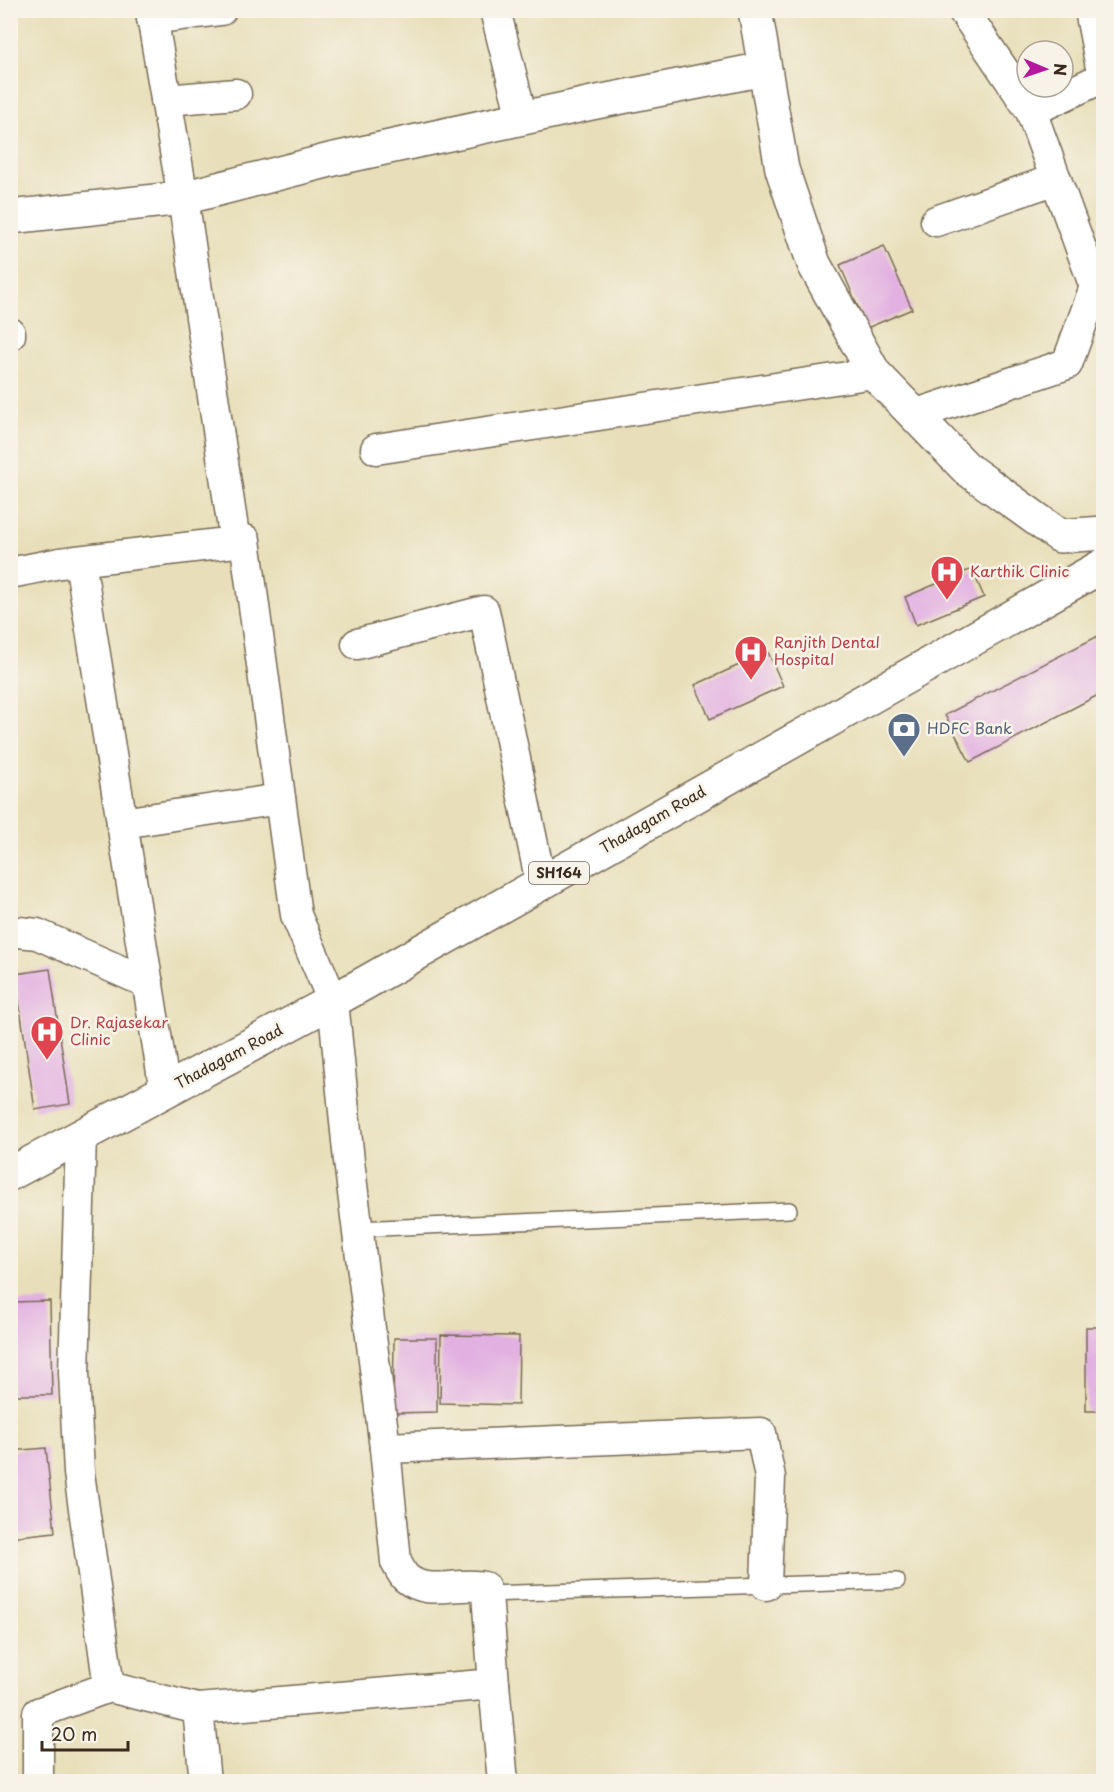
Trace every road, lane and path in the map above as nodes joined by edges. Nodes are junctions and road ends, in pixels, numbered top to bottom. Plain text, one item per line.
1 (221, 10) edge
2 (495, 10) edge
3 (755, 10) edge
4 (963, 10) edge
5 (1090, 10) edge
6 (152, 15) edge
7 (764, 69) junction
8 (1103, 78) edge
9 (236, 94) dead end
10 (166, 100) junction
11 (1031, 111) junction
12 (522, 118) junction
13 (1056, 178) junction
14 (183, 198) junction
15 (10, 217) edge
16 (936, 221) dead end
17 (1099, 290) edge
18 (874, 373) junction
19 (914, 415) junction
20 (376, 449) dead end
21 (1104, 533) edge
22 (236, 542) junction
23 (80, 561) junction
24 (1104, 565) edge
25 (10, 573) edge
26 (357, 644) dead end
27 (280, 799) junction
28 (122, 823) junction
29 (542, 883) junction
30 (10, 931) edge
31 (148, 983) junction
32 (333, 1001) junction
33 (165, 1091) junction
34 (81, 1136) junction
35 (10, 1174) edge
36 (789, 1210) dead end
37 (357, 1229) junction
38 (386, 1448) junction
39 (897, 1581) dead end
40 (766, 1585) junction
41 (487, 1594) junction
42 (494, 1684) junction
43 (109, 1687) junction
44 (198, 1709) junction
45 (38, 1782) edge
46 (205, 1782) edge
47 (503, 1782) edge

1 - 6 street
2 - 12 street
3 - 7 main road
4 - 11 street
5 - 8 street
6 - 10 street
7 - 12 main road
7 - 18 main road
8 - 11 street
9 - 10 street
10 - 14 street
11 - 13 street
12 - 14 main road
13 - 16 street
13 - 17 street
14 - 15 main road
14 - 22 street
17 - 19 street
18 - 19 main road
18 - 20 street
19 - 21 main road
22 - 23 street
22 - 27 street
23 - 25 street
23 - 28 street
24 - 29 main road, Thadagam Road / SH164
26 - 29 street
27 - 28 street
27 - 32 street
28 - 31 street
29 - 32 main road, Thadagam Road / SH164
30 - 31 street
31 - 33 street
32 - 33 main road, Thadagam Road / SH164
32 - 37 street
33 - 34 main road, Thadagam Road / SH164
34 - 35 main road, Thadagam Road / SH164
34 - 43 street
36 - 37 lane
37 - 38 street
38 - 40 street
38 - 41 street
39 - 40 lane
40 - 41 lane
41 - 42 street
42 - 44 street
42 - 47 street
43 - 44 street
43 - 45 street
44 - 46 street

